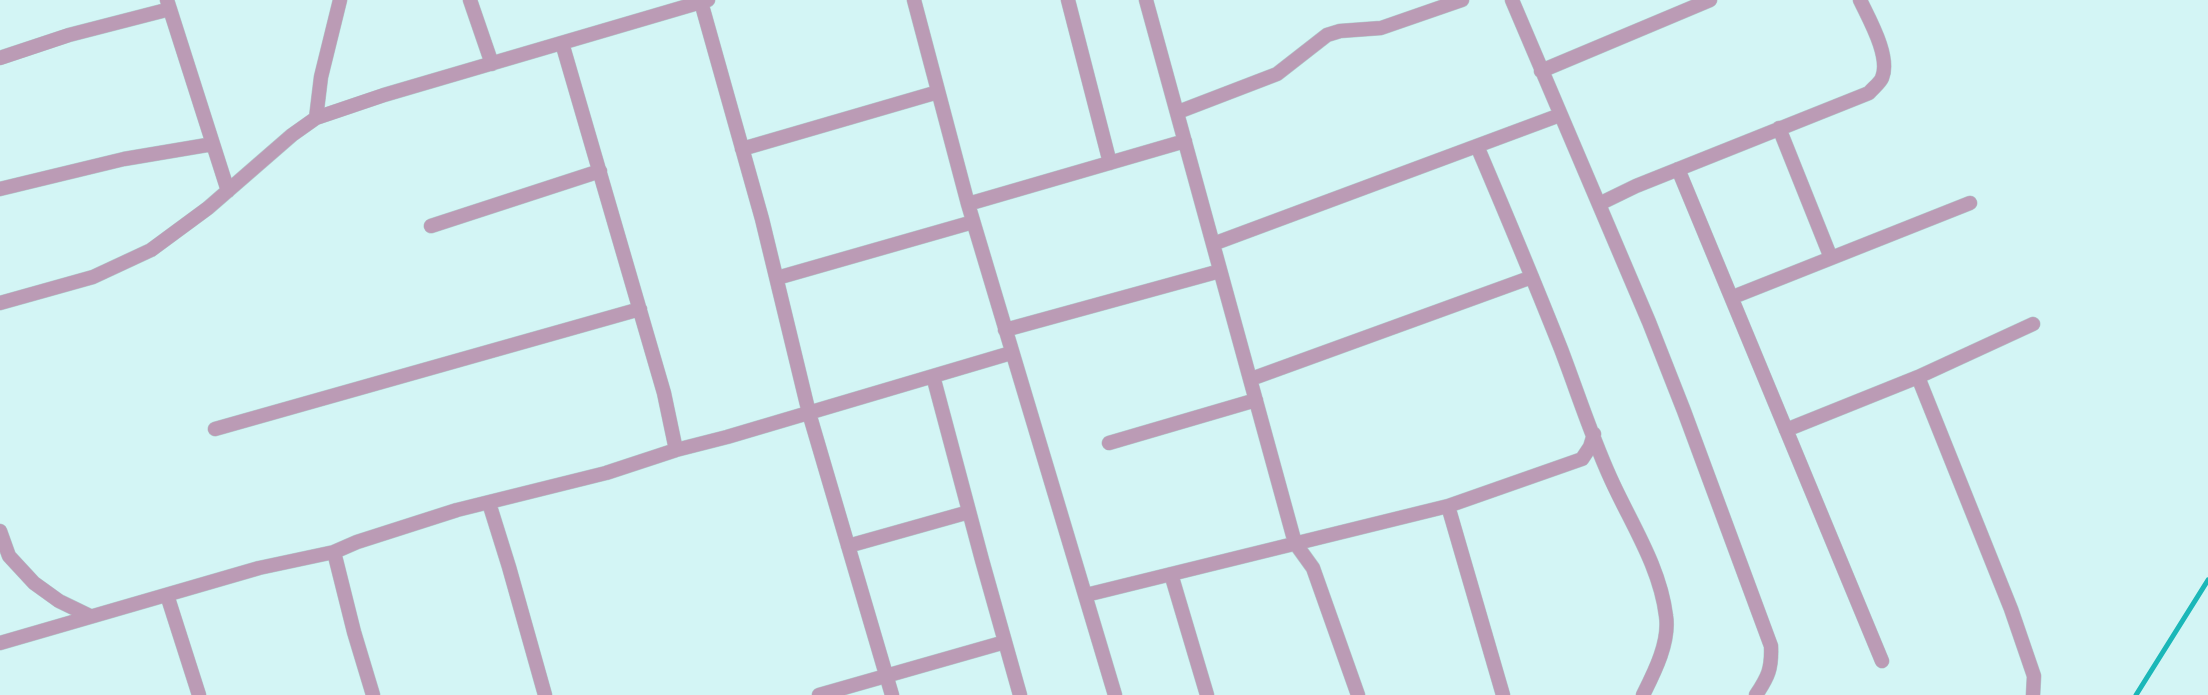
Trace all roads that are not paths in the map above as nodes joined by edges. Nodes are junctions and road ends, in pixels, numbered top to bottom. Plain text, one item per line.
1 (340, 0) edge
2 (470, 0) edge
3 (914, 0) edge
4 (1068, 0) edge
5 (1146, 0) edge
6 (1462, 0) edge
7 (1512, 0) edge
8 (1710, 0) edge
9 (1860, 0) edge
10 (704, 1) edge
11 (168, 5) edge
12 (562, 43) junction
13 (0, 58) edge
14 (492, 64) junction
15 (1541, 71) junction
16 (938, 92) junction
17 (1178, 112) junction
18 (1560, 115) junction
19 (316, 118) junction
20 (1778, 128) junction
21 (1185, 141) junction
22 (213, 144) junction
23 (1477, 146) junction
24 (742, 149) junction
25 (1110, 163) junction
26 (1678, 169) junction
27 (600, 171) junction
28 (0, 188) edge
29 (228, 191) junction
30 (1970, 203) dead end
31 (968, 204) junction
32 (1599, 204) junction
33 (973, 222) junction
34 (431, 226) dead end
35 (1213, 244) junction
36 (1831, 258) junction
37 (1220, 271) junction
38 (1532, 277) junction
39 (777, 278) junction
40 (1733, 297) junction
41 (0, 303) edge
42 (640, 309) junction
43 (2033, 324) dead end
44 (1005, 330) junction
45 (1011, 353) junction
46 (933, 376) junction
47 (1918, 377) junction
48 (1251, 379) junction
49 (1256, 400) junction
50 (808, 413) junction
51 (216, 429) dead end
52 (1786, 430) junction
53 (1594, 434) junction
54 (1109, 443) dead end
55 (676, 450) junction
56 (488, 503) junction
57 (1448, 506) junction
58 (969, 512) junction
59 (0, 531) edge
60 (1295, 543) junction
61 (848, 546) junction
62 (334, 552) junction
63 (1171, 574) junction
64 (167, 595) junction
65 (1086, 595) junction
66 (90, 616) junction
67 (1006, 642) junction
68 (0, 643) edge
69 (1882, 661) dead end
70 (886, 674) junction
71 (199, 695) edge
72 (373, 695) edge
73 (545, 695) edge
74 (820, 695) edge
75 (892, 695) edge
76 (1020, 695) edge
77 (1115, 695) edge
78 (1207, 695) edge
79 (1358, 695) edge
80 (1503, 695) edge
81 (1642, 695) edge
82 (1756, 695) edge
83 (2033, 695) edge

1 - 19 street
2 - 14 street
3 - 16 street
4 - 25 street
5 - 17 street
6 - 17 street
7 - 15 street
8 - 15 street
9 - 20 street
10 - 12 street
10 - 24 street
11 - 13 street
11 - 22 street
12 - 14 street
12 - 27 street
14 - 19 street
15 - 18 street
16 - 24 street
16 - 31 street
17 - 21 street
18 - 23 street
18 - 32 street
19 - 29 street
20 - 26 street
20 - 36 street
21 - 25 street
21 - 35 street
22 - 28 street
22 - 29 street
23 - 35 street
23 - 38 street
24 - 39 street
25 - 31 street
26 - 32 street
26 - 40 street
27 - 34 street
27 - 42 street
29 - 41 street
30 - 36 street
31 - 33 street
32 - 82 street
33 - 39 street
33 - 44 street
35 - 37 street
36 - 40 street
37 - 44 street
37 - 48 street
38 - 48 street
38 - 53 street
39 - 50 street
40 - 52 street
42 - 51 street
42 - 55 street
43 - 47 street
44 - 45 street
45 - 46 street
45 - 65 street
46 - 50 street
46 - 58 street
47 - 52 street
47 - 83 street
48 - 49 street
49 - 54 street
49 - 60 street
50 - 55 street
50 - 61 street
52 - 69 street
53 - 57 street
53 - 81 street
55 - 56 street
56 - 62 street
56 - 73 street
57 - 60 street
57 - 80 street
58 - 61 street
58 - 67 street
59 - 66 street
60 - 63 street
60 - 79 street
61 - 70 street
62 - 64 street
62 - 72 street
63 - 65 street
63 - 78 street
64 - 66 street
64 - 71 street
65 - 77 street
66 - 68 street
67 - 70 street
67 - 76 street
70 - 74 street
70 - 75 street

